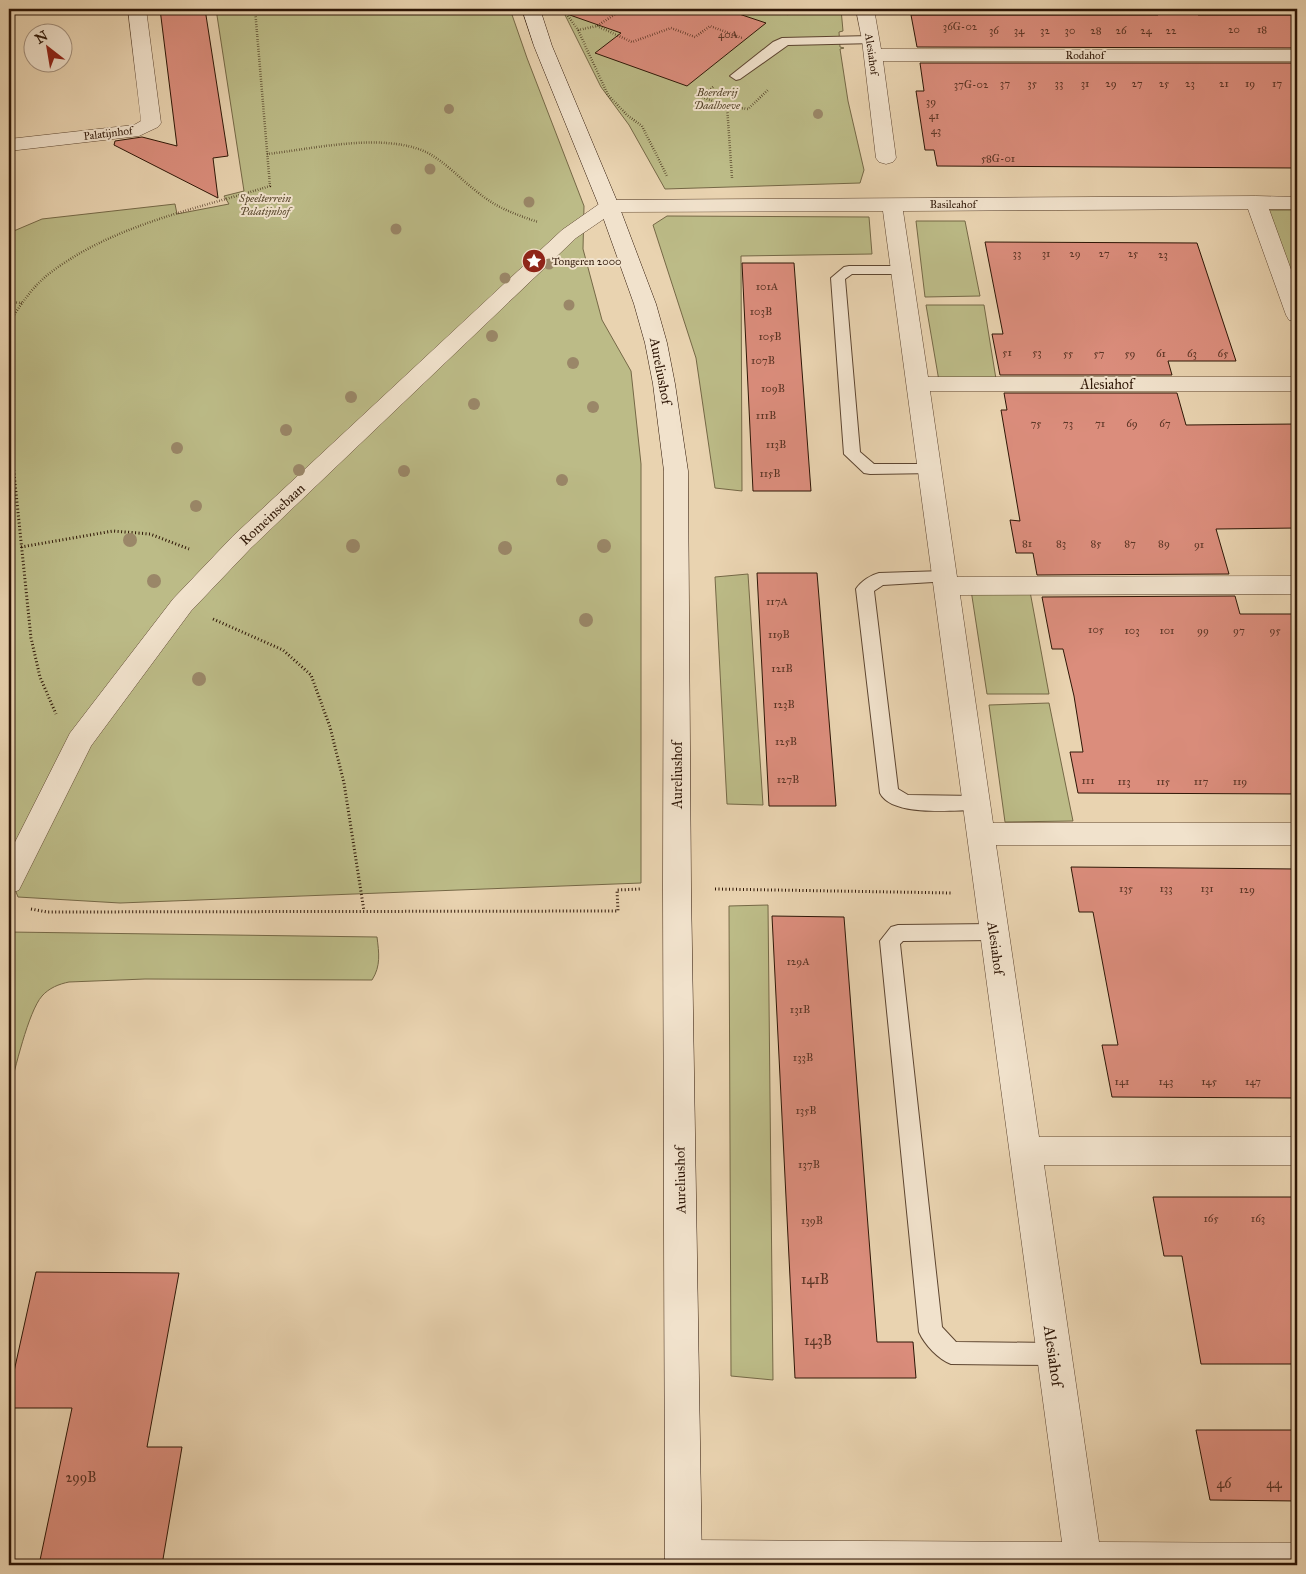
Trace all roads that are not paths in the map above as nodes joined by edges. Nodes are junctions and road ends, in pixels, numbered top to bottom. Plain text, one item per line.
1 (137, 9) edge
2 (531, 9) edge
3 (865, 9) edge
4 (872, 47) junction
5 (1297, 56) edge
6 (736, 76) road end
7 (9, 145) edge
8 (886, 158) dead end
9 (1256, 202) junction
10 (1297, 203) edge
11 (892, 204) junction
12 (608, 206) junction
13 (901, 270) junction
14 (1297, 315) edge
15 (917, 384) junction
16 (1297, 384) edge
17 (929, 469) junction
18 (945, 582) junction
19 (1297, 585) edge
20 (976, 802) junction
21 (980, 834) junction
22 (1297, 834) edge
23 (9, 882) edge
24 (994, 932) junction
25 (1025, 1151) junction
26 (1297, 1151) edge
27 (1054, 1354) junction
28 (1082, 1560) junction
29 (684, 1562) edge
30 (1297, 1562) edge

1 - 7 street, Palatijnhof
2 - 12 street, Aureliushof
3 - 4 street, Alesiahof
4 - 5 street, Rodahof
4 - 6 lane
4 - 8 street, Alesiahof
9 - 10 street, Basileahof
9 - 11 street, Basileahof
9 - 14 street
11 - 12 street, Basileahof
11 - 13 street, Alesiahof
12 - 23 street, Romeinsebaan
12 - 29 street, Aureliushof
13 - 15 street, Alesiahof
13 - 17 lane
15 - 16 street, Alesiahof
15 - 17 street, Alesiahof
17 - 18 street, Alesiahof
18 - 19 street
18 - 20 street, Alesiahof
18 - 20 lane
20 - 21 street, Alesiahof
21 - 22 street
21 - 24 street, Alesiahof
24 - 25 street, Alesiahof
24 - 27 lane
25 - 26 street
25 - 27 street, Alesiahof
27 - 28 street, Alesiahof
28 - 29 street
28 - 30 street

